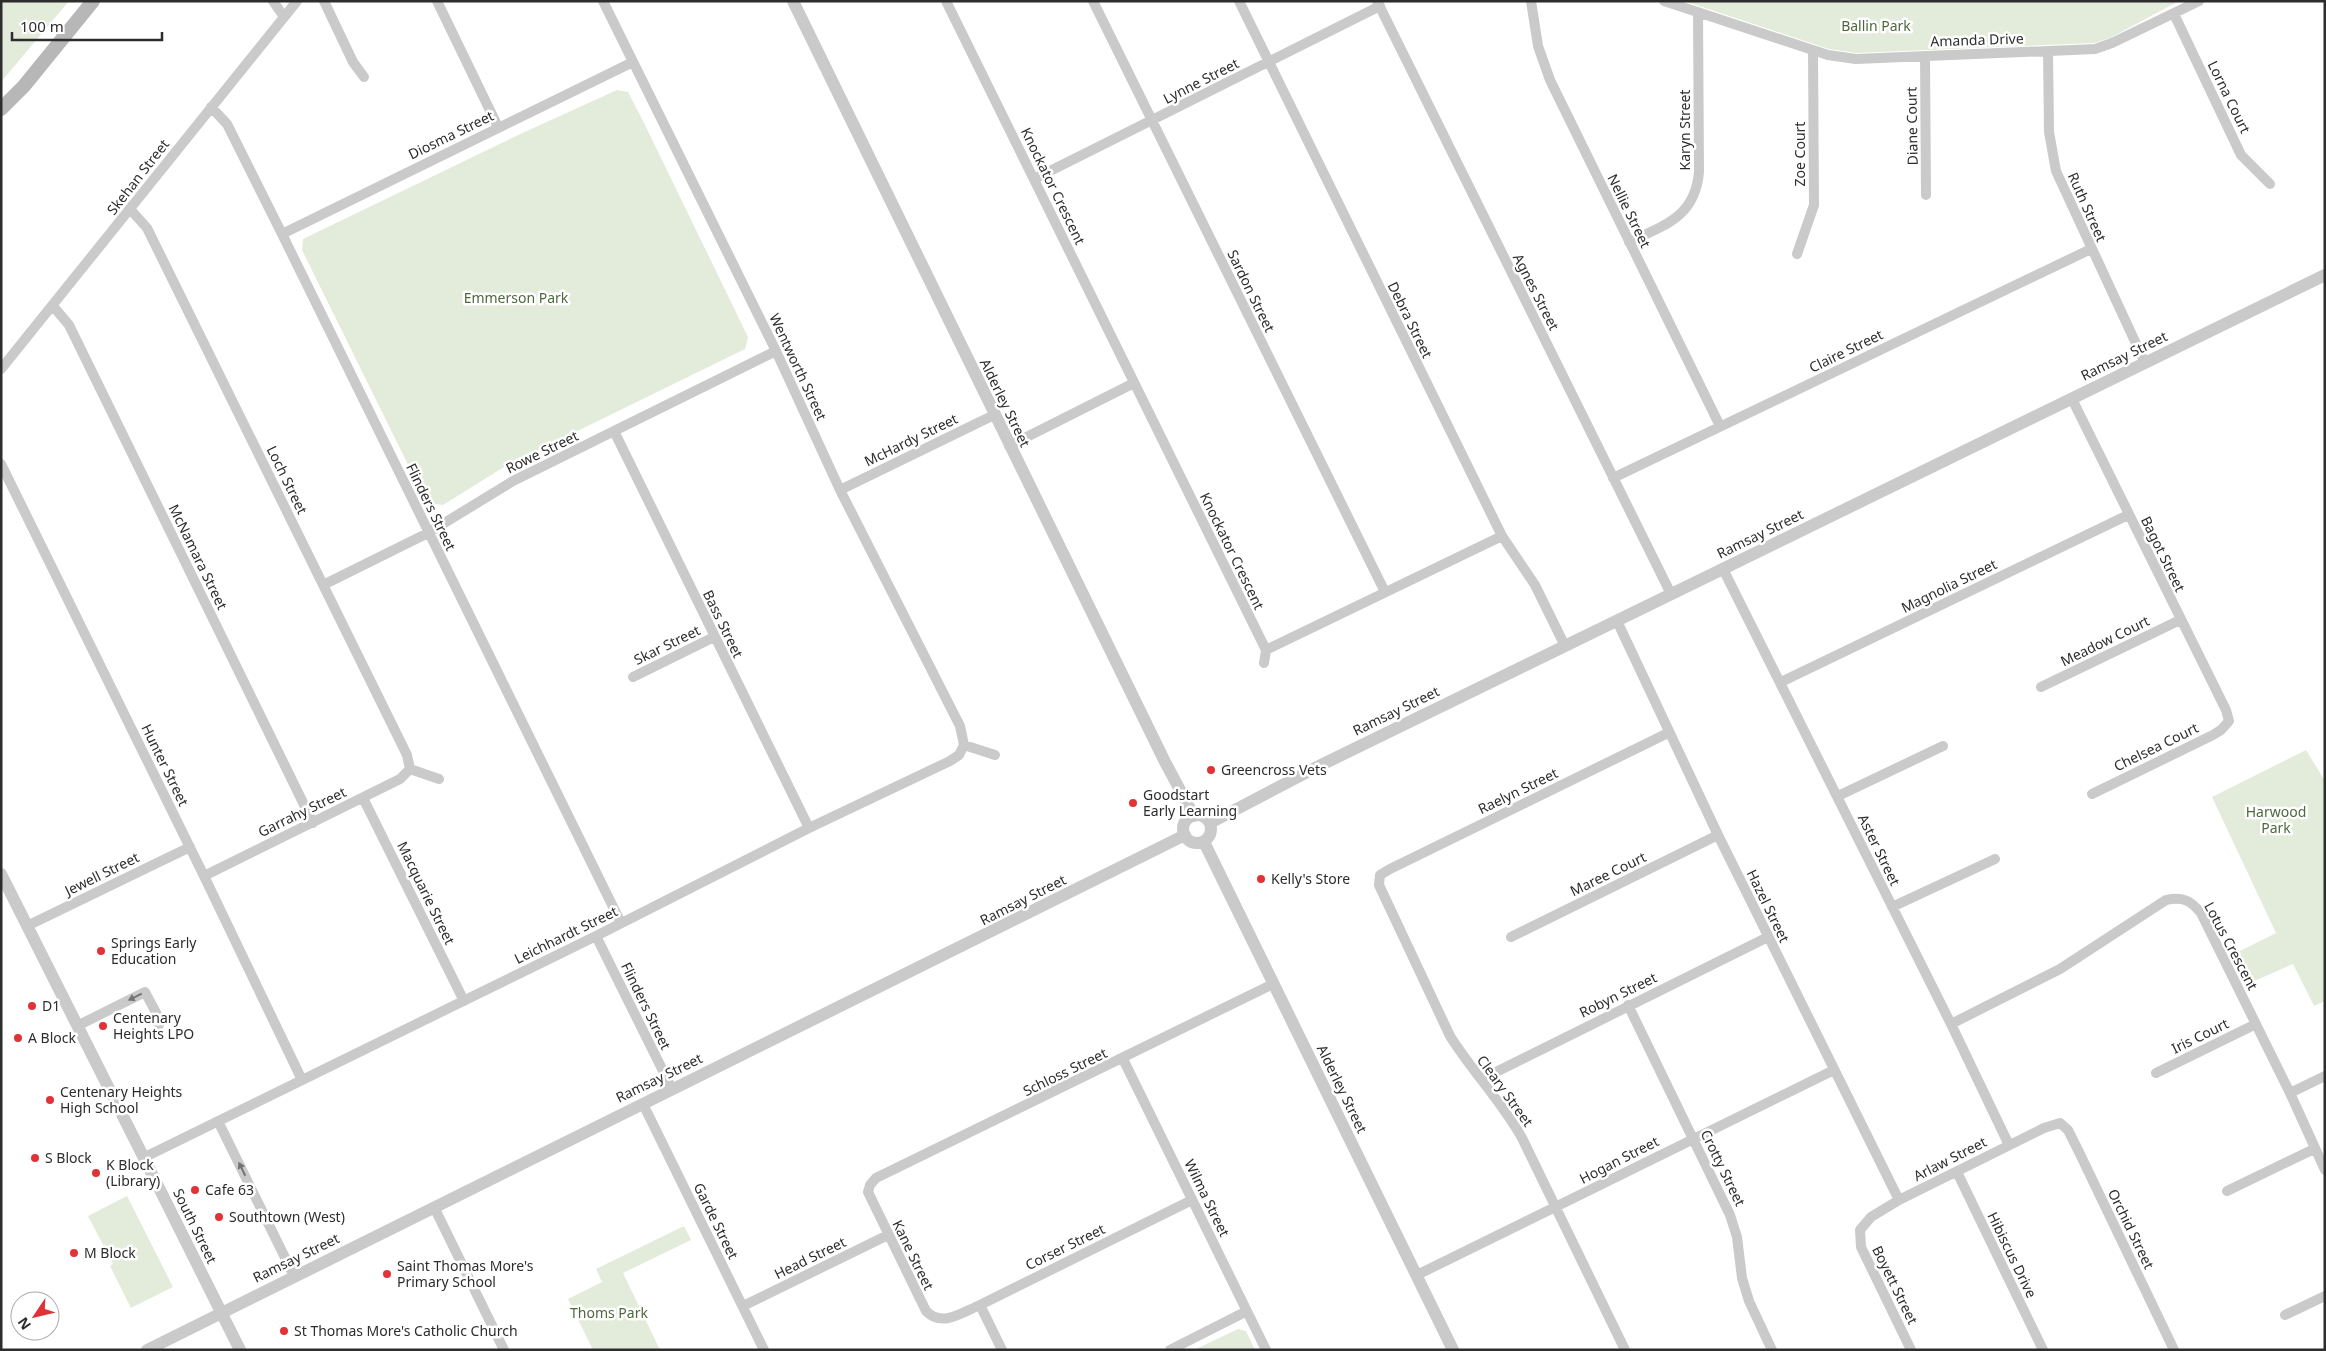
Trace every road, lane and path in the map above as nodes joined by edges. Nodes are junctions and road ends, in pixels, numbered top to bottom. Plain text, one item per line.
1 (93, 1) edge
2 (273, 1) edge
3 (297, 1) edge
4 (324, 1) edge
5 (437, 1) edge
6 (603, 1) edge
7 (793, 1) edge
8 (946, 1) edge
9 (1093, 1) edge
10 (1239, 1) edge
11 (1531, 1) edge
12 (1664, 1) edge
13 (2199, 1) edge
14 (1378, 4) edge
15 (1698, 12) junction
16 (2174, 14) junction
17 (284, 17) junction
18 (1813, 50) junction
19 (2048, 51) junction
20 (1925, 56) junction
21 (633, 62) junction
22 (1269, 62) junction
23 (364, 77) dead end
24 (211, 107) junction
25 (3, 109) edge
26 (1151, 121) junction
27 (498, 127) junction
28 (1034, 180) junction
29 (2270, 184) dead end
30 (1926, 196) dead end
31 (130, 209) junction
32 (282, 234) junction
33 (1629, 242) junction
34 (2091, 249) junction
35 (1797, 254) dead end
36 (2325, 275) edge
37 (53, 306) junction
38 (776, 351) junction
39 (2145, 363) junction
40 (1, 369) edge
41 (1134, 383) junction
42 (2072, 399) junction
43 (994, 415) junction
44 (1720, 426) junction
45 (614, 432) junction
46 (1009, 446) junction
47 (1, 464) edge
48 (1613, 478) junction
49 (840, 490) junction
50 (2128, 515) junction
51 (428, 533) junction
52 (1502, 536) junction
53 (1723, 568) junction
54 (323, 585) junction
55 (1385, 592) junction
56 (1671, 594) junction
57 (2180, 620) junction
58 (1616, 621) junction
59 (714, 637) junction
60 (1565, 646) junction
61 (1266, 650) junction
62 (1264, 664) dead end
63 (633, 677) dead end
64 (1781, 682) junction
65 (2041, 687) dead end
66 (2229, 721) joint
67 (1668, 733) junction
68 (964, 745) junction
69 (1942, 746) dead end
70 (995, 755) dead end
71 (410, 770) junction
72 (439, 779) dead end
73 (2092, 794) dead end
74 (1838, 796) junction
75 (363, 798) junction
76 (1194, 816) junction
77 (312, 823) junction
78 (1210, 823) junction
79 (809, 828) junction
80 (1185, 835) junction
81 (1718, 835) junction
82 (1204, 842) junction
83 (190, 847) junction
84 (1995, 859) dead end
85 (1, 874) edge
86 (1380, 875) joint
87 (204, 876) junction
88 (1892, 907) junction
89 (621, 923) junction
90 (27, 926) junction
91 (596, 936) junction
92 (1511, 937) dead end
93 (1768, 938) junction
94 (1274, 984) junction
95 (464, 1001) junction
96 (1628, 1005) junction
97 (1952, 1024) junction
98 (2256, 1024) junction
99 (159, 1025) dead end
100 (77, 1026) junction
101 (1123, 1058) junction
102 (1834, 1070) junction
103 (2156, 1073) dead end
104 (2325, 1076) edge
105 (1482, 1079) junction
106 (302, 1080) junction
107 (672, 1089) junction
108 (2290, 1093) junction
109 (643, 1104) junction
110 (218, 1121) junction
111 (2060, 1122) joint
112 (1693, 1139) junction
113 (2009, 1145) junction
114 (2314, 1149) junction
115 (145, 1157) junction
116 (2325, 1170) edge
117 (1957, 1172) junction
118 (870, 1185) joint
119 (2227, 1191) dead end
120 (1192, 1200) junction
121 (1899, 1200) junction
122 (434, 1207) junction
123 (1556, 1207) junction
124 (1860, 1230) joint
125 (888, 1235) junction
126 (294, 1276) junction
127 (1417, 1276) junction
128 (2325, 1296) edge
129 (980, 1305) junction
130 (743, 1306) junction
131 (1247, 1311) junction
132 (222, 1313) junction
133 (2285, 1316) dead end
134 (950, 1318) joint
135 (148, 1350) edge
136 (240, 1350) edge
137 (504, 1350) edge
138 (764, 1350) edge
139 (1002, 1350) edge
140 (1170, 1350) edge
141 (1266, 1350) edge
142 (1453, 1350) edge
143 (1626, 1350) edge
144 (1772, 1350) edge
145 (1911, 1350) edge
146 (2042, 1350) edge
147 (2174, 1350) edge

1 - 25 main road
2 - 17 street
3 - 17 street, Skehan Street
4 - 23 street
5 - 27 street
6 - 21 street, Wentworth Street
7 - 43 street, Alderley Street
8 - 28 street, Knockator Crescent
9 - 26 street, Sardon Street
10 - 22 street, Debra Street
11 - 33 street, Nellie Street
12 - 15 street, Amanda Drive
13 - 16 street, Amanda Drive
14 - 22 street, Lynne Street
14 - 48 street, Agnes Street
15 - 18 street, Amanda Drive
15 - 33 street, Karyn Street
16 - 19 street, Amanda Drive
16 - 29 street, Lorna Court
17 - 24 street, Skehan Street
18 - 20 street, Amanda Drive
18 - 35 street, Zoe Court
19 - 20 street, Amanda Drive
19 - 34 street, Ruth Street
20 - 30 street, Diane Court
21 - 27 street, Diosma Street
21 - 38 street, Wentworth Street
22 - 26 street, Lynne Street
22 - 52 street, Debra Street
24 - 31 street, Skehan Street
24 - 32 street, Flinders Street
26 - 28 street, Lynne Street
26 - 55 street, Sardon Street
27 - 32 street, Diosma Street
28 - 41 street, Knockator Crescent
31 - 37 street, Skehan Street
31 - 54 street, Loch Street
32 - 51 street, Flinders Street
33 - 44 street, Nellie Street
34 - 39 street, Ruth Street
34 - 44 street, Claire Street
36 - 39 street, Ramsay Street
37 - 40 street, Skehan Street
37 - 77 street, McNamara Street
38 - 45 street, Rowe Street
38 - 49 street, Wentworth Street
39 - 42 street, Ramsay Street
41 - 46 street
41 - 61 street, Knockator Crescent
42 - 50 street, Bagot Street
42 - 53 street, Ramsay Street
43 - 46 street, Alderley Street
43 - 49 street, McHardy Street
44 - 48 street, Claire Street
45 - 51 street, Rowe Street
45 - 59 street, Bass Street
46 - 76 street, Alderley Street
47 - 83 street, Hunter Street
48 - 56 street, Agnes Street
49 - 68 street, Wentworth Street
50 - 57 street, Bagot Street
50 - 64 street, Magnolia Street
51 - 54 street, Rowe Street
51 - 89 street, Flinders Street
52 - 55 street
52 - 60 street, Debra Street
53 - 56 street, Ramsay Street
53 - 64 street, Aster Street
54 - 71 street, Loch Street
55 - 61 street
56 - 58 street, Ramsay Street
57 - 65 street, Meadow Court
57 - 66 street, Bagot Street
58 - 60 street, Ramsay Street
58 - 67 street, Hazel Street
59 - 63 street, Skar Street
59 - 79 street, Bass Street
60 - 78 street, Ramsay Street
61 - 62 street
64 - 74 street, Aster Street
66 - 73 street, Chelsea Court
67 - 81 street, Hazel Street
67 - 86 street, Raelyn Street
68 - 70 street
68 - 79 street, Leichhardt Street
69 - 74 street
71 - 72 street
71 - 75 street, Garrahy Street
74 - 88 street, Aster Street
75 - 77 street, Garrahy Street
75 - 95 street, Macquarie Street
76 - 78 street
76 - 80 street
77 - 87 street, Garrahy Street
78 - 82 street
79 - 89 street, Leichhardt Street
80 - 82 street
80 - 107 street, Ramsay Street
81 - 92 street, Maree Court
81 - 93 street, Hazel Street
82 - 94 street, Alderley Street
83 - 87 street, Hunter Street
83 - 90 street, Jewell Street
84 - 88 street
85 - 90 street, South Street
86 - 105 street, Cleary Street
87 - 106 street, Hunter Street
88 - 97 street, Aster Street
89 - 91 street, Leichhardt Street
90 - 100 street, South Street
91 - 95 street, Leichhardt Street
91 - 107 street, Flinders Street
93 - 96 street, Robyn Street
93 - 102 street, Hazel Street
94 - 101 street, Schloss Street
94 - 127 street, Alderley Street
95 - 106 street, Leichhardt Street
96 - 105 street, Robyn Street
96 - 112 street, Crotty Street
97 - 98 street, Lotus Crescent
97 - 113 street, Aster Street
98 - 103 street, Iris Court
98 - 108 street, Lotus Crescent
99 -> 100 street
100 - 115 street, South Street
101 - 118 street, Schloss Street
101 - 120 street, Wilma Street
102 - 112 street, Hogan Street
102 - 121 street, Hazel Street
104 - 108 street
105 - 123 street, Cleary Street
106 - 110 street, Leichhardt Street
107 - 109 street, Ramsay Street
108 - 114 street, Lotus Crescent
109 - 122 street, Ramsay Street
109 - 130 street, Garde Street
110 - 115 street, Leichhardt Street
126 -> 110 street
111 - 113 street, Arlaw Street
111 - 147 street, Orchid Street
112 - 123 street, Hogan Street
112 - 144 street, Crotty Street
113 - 117 street, Arlaw Street
114 - 116 street, Lotus Crescent
114 - 119 street
115 - 132 street, South Street
117 - 121 street, Arlaw Street
117 - 146 street, Hibiscus Drive
118 - 125 street, Kane Street
120 - 129 street, Corser Street
120 - 131 street, Wilma Street
121 - 124 street, Arlaw Street
122 - 126 street, Ramsay Street
122 - 137 street
123 - 127 street, Hogan Street
123 - 143 street, Cleary Street
124 - 145 street, Boyett Street
125 - 130 street, Head Street
125 - 134 street, Kane Street
126 - 132 street, Ramsay Street
127 - 142 street, Alderley Street
128 - 133 street
129 - 134 street, Corser Street
129 - 139 street
130 - 138 street, Garde Street
131 - 140 street
131 - 141 street, Wilma Street
132 - 135 street, Ramsay Street
132 - 136 street, South Street

